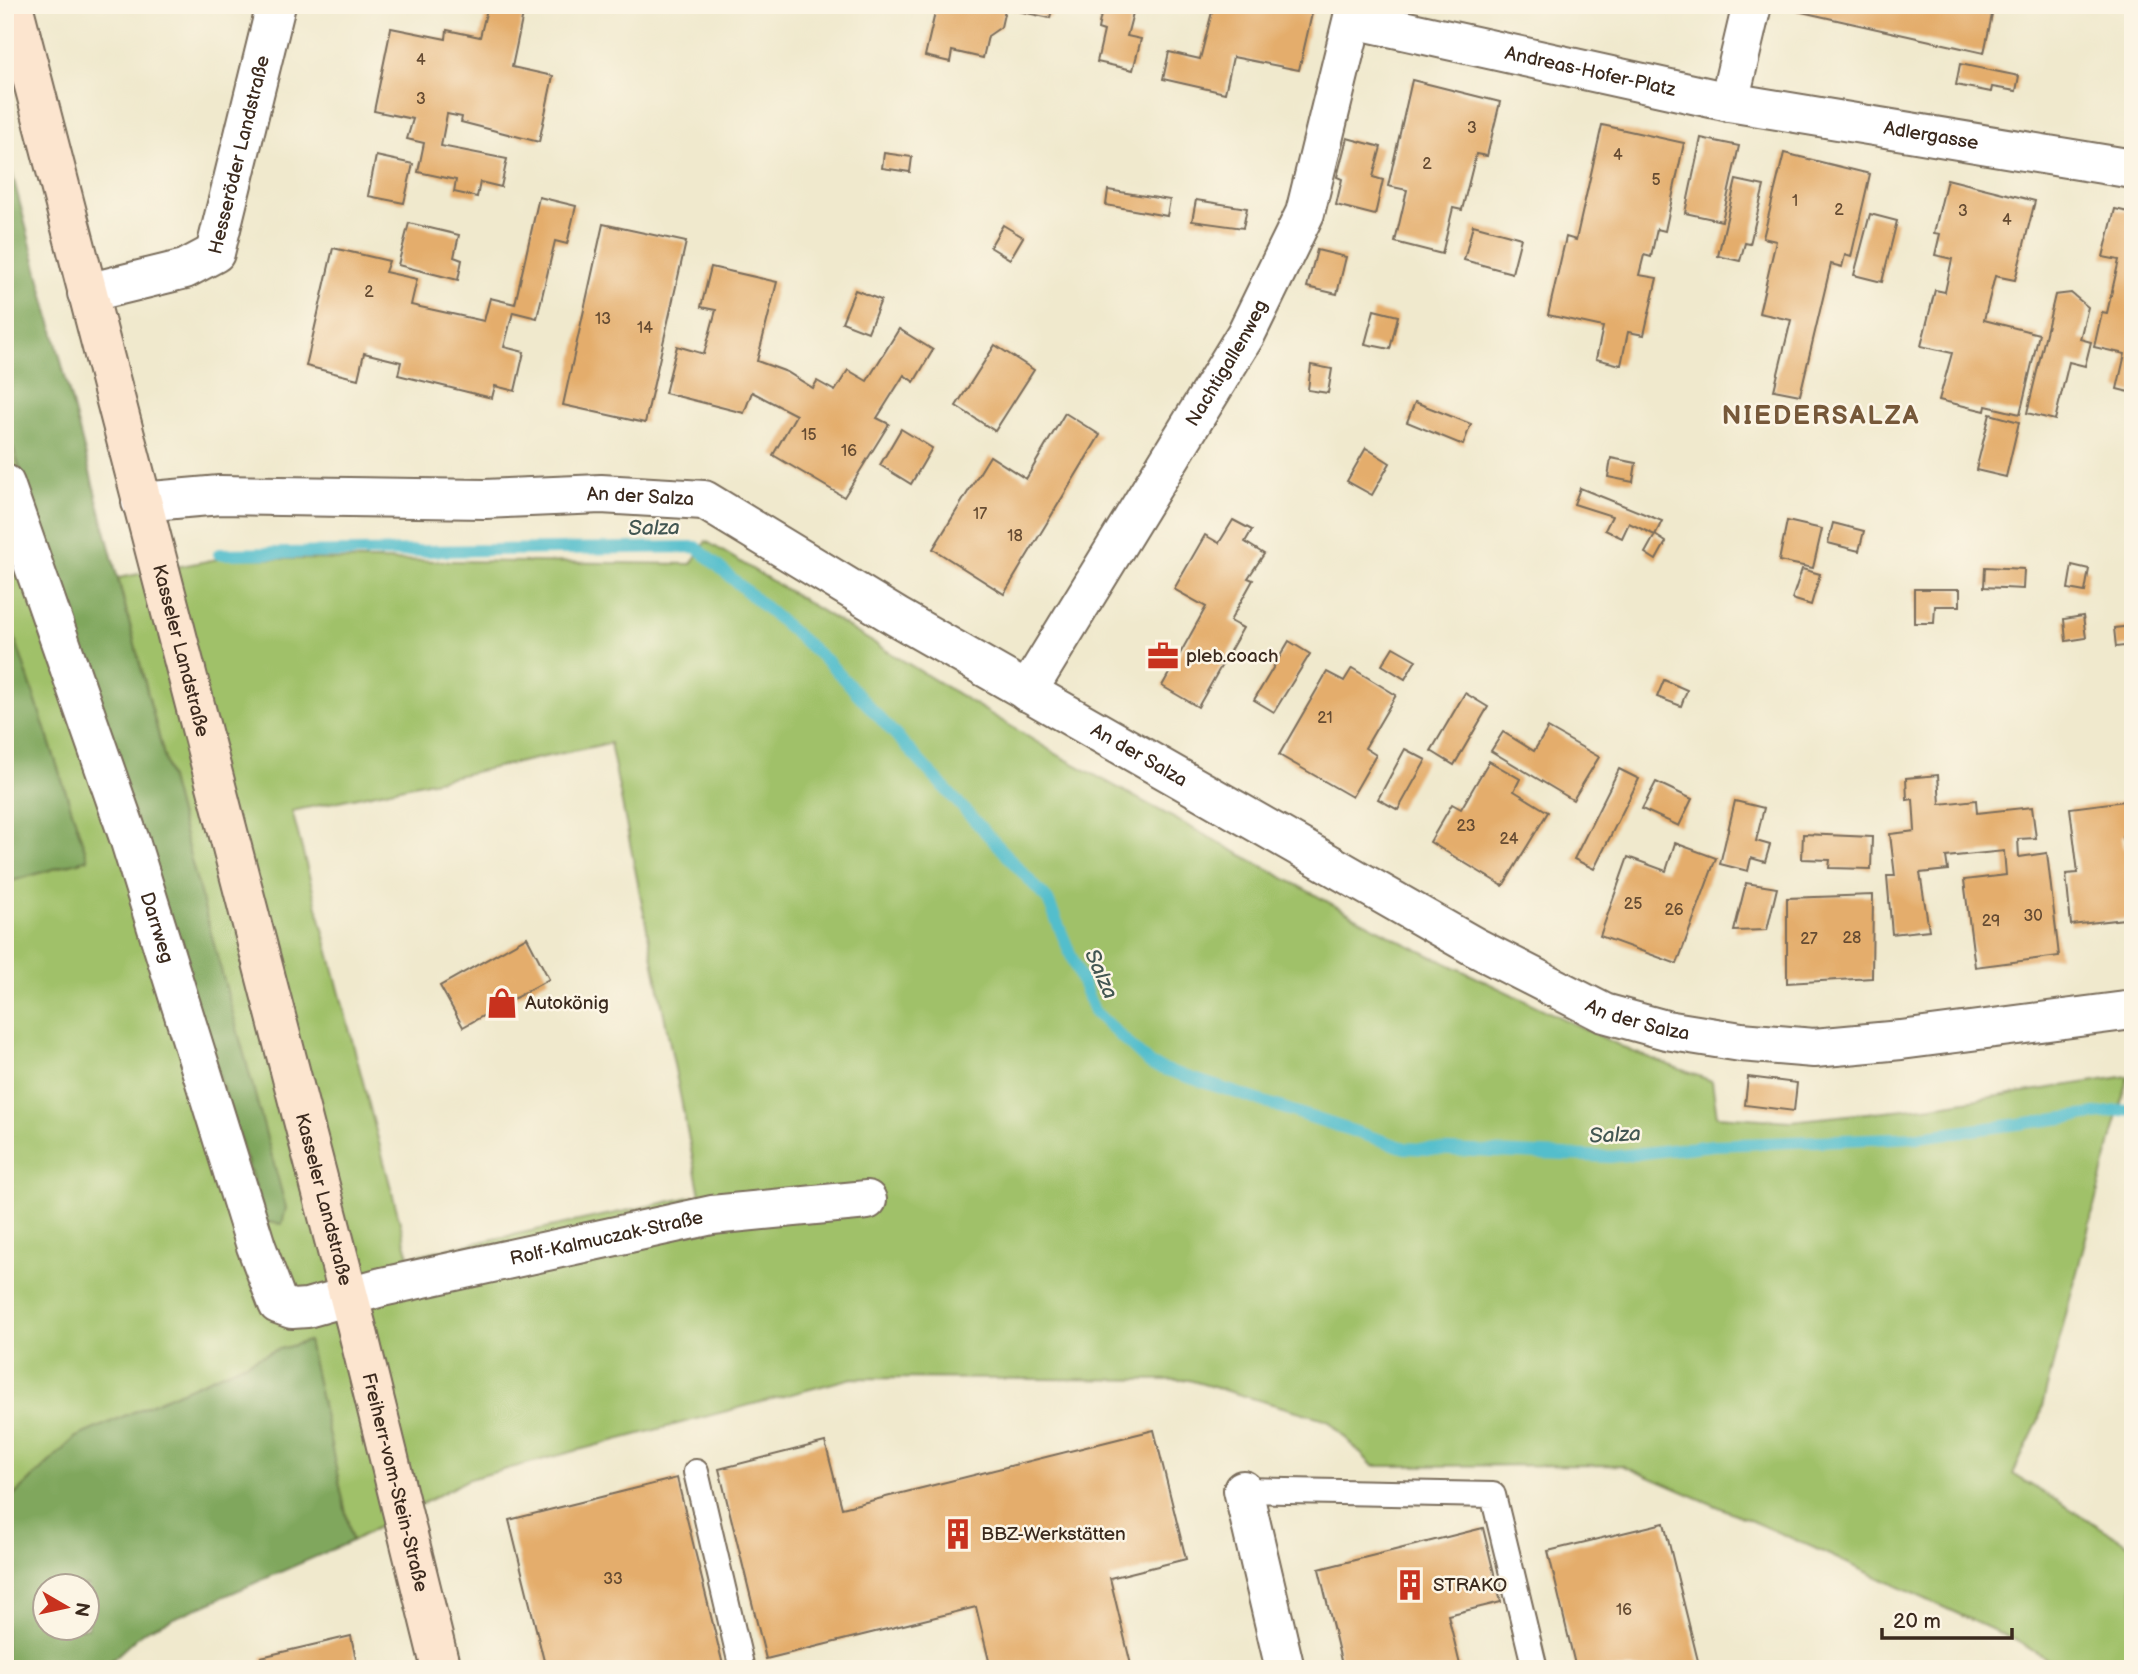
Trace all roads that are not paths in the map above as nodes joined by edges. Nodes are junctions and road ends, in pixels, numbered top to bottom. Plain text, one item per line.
1 (13, 5) edge
2 (276, 5) edge
3 (1752, 5) edge
4 (1355, 12) edge
5 (1729, 103) junction
6 (2133, 169) edge
7 (87, 293) junction
8 (5, 484) edge
9 (141, 502) junction
10 (1027, 692) junction
11 (2133, 1010) edge
12 (867, 1199) dead end
13 (349, 1297) junction
14 (696, 1472) dead end
15 (1243, 1490) joint
16 (441, 1669) edge
17 (742, 1669) edge
18 (1286, 1669) edge
19 (1535, 1669) edge

1 - 7 main road, Kasseler Landstraße
2 - 7 street, Hesseröder Landstraße
3 - 5 street
4 - 5 street, Andreas-Hofer-Platz
4 - 10 street, Nachtigallenweg
5 - 6 street, Adlergasse
7 - 9 main road, Kasseler Landstraße
8 - 13 street, Darrweg
9 - 10 street, An der Salza
9 - 13 main road, Kasseler Landstraße
10 - 11 street, An der Salza
12 - 13 street, Rolf-Kalmuczak-Straße
13 - 16 main road, Freiherr-vom-Stein-Straße
14 - 17 lane
15 - 18 street
15 - 19 lane

